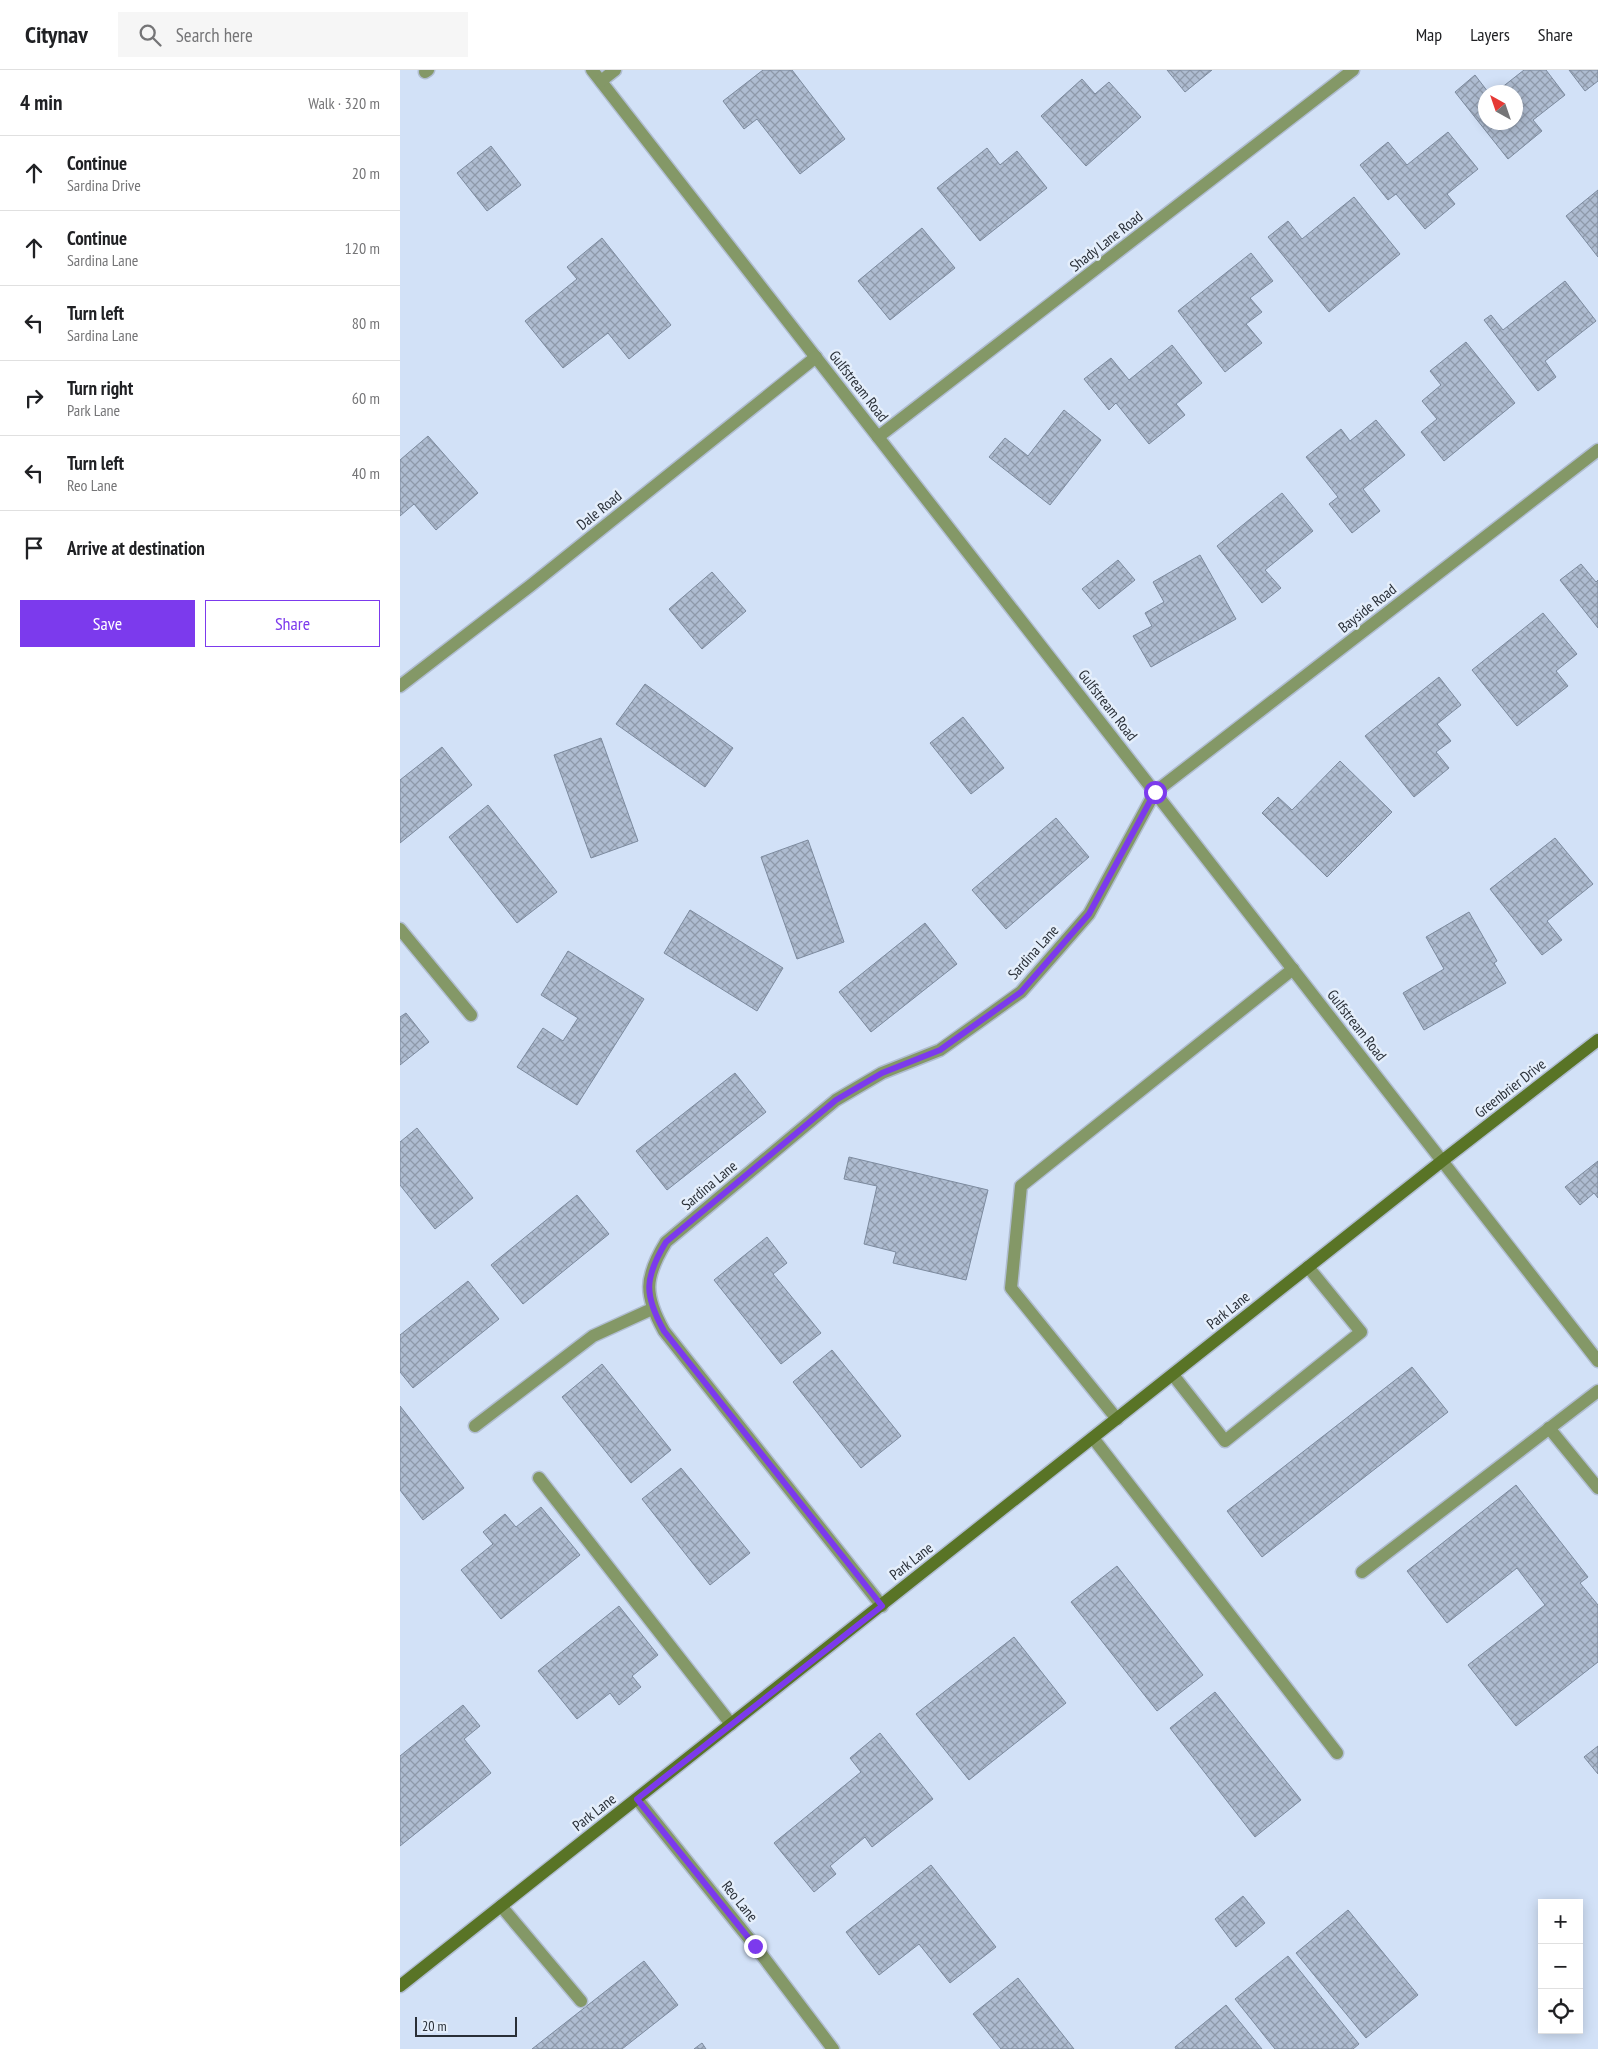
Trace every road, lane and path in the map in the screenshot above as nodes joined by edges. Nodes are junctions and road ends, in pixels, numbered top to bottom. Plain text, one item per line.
1 (592, 70) edge
2 (615, 70) edge
3 (1353, 70) edge
4 (601, 81) junction
5 (816, 357) junction
6 (878, 437) junction
7 (1598, 450) edge
8 (400, 686) edge
9 (1155, 792) junction
10 (400, 929) edge
11 (1293, 970) junction
12 (471, 1015) dead end
13 (1598, 1040) edge
14 (1442, 1161) junction
15 (1308, 1267) junction
16 (652, 1309) junction
17 (1598, 1361) edge
18 (1172, 1375) junction
19 (1598, 1391) edge
20 (1117, 1419) junction
21 (475, 1426) dead end
22 (1550, 1428) junction
23 (1092, 1438) junction
24 (539, 1478) dead end
25 (1598, 1488) edge
26 (1362, 1572) dead end
27 (882, 1606) junction
28 (731, 1724) junction
29 (1337, 1753) dead end
30 (637, 1799) junction
31 (501, 1906) junction
32 (400, 1986) edge
33 (581, 2001) dead end
34 (833, 2049) edge

1 - 4 street, Gulfstream Road
2 - 4 street
3 - 6 street, Shady Lane Road
4 - 5 street, Gulfstream Road
5 - 6 street, Gulfstream Road
5 - 8 street, Dale Road
6 - 9 street, Gulfstream Road
7 - 9 street, Bayside Road
9 - 11 street, Gulfstream Road
9 - 16 street, Sardina Lane
10 - 12 street
11 - 14 street, Gulfstream Road
11 - 20 street
13 - 14 street, Greenbrier Drive
14 - 15 street, Park Lane
14 - 17 street, Gulfstream Road
15 - 18 street, Park Lane
15 - 18 street
16 - 21 street
16 - 27 street, Sardina Lane
18 - 20 street, Park Lane
19 - 22 street
20 - 23 street, Park Lane
22 - 25 street
22 - 26 street
23 - 27 street, Park Lane
23 - 29 street
24 - 28 street
27 - 28 street, Park Lane
28 - 30 street, Park Lane
30 - 31 street, Park Lane
30 - 34 street, Reo Lane
31 - 32 street, Park Lane
31 - 33 street

